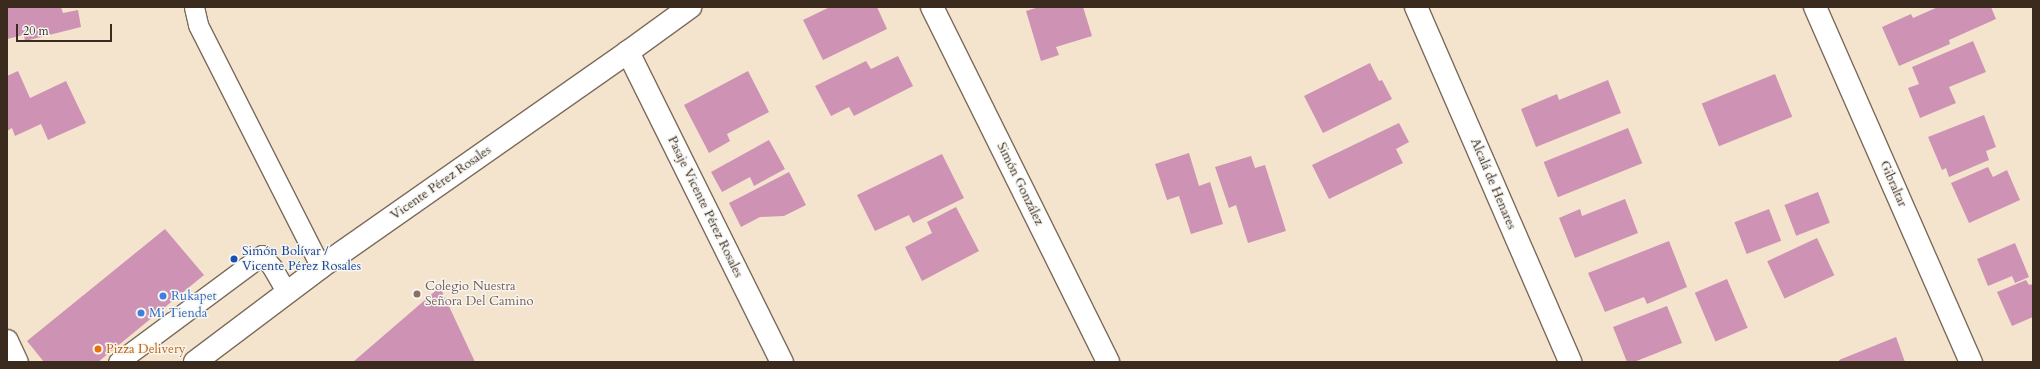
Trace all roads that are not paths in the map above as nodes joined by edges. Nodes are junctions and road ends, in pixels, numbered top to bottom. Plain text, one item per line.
1 (194, 7) edge
2 (932, 7) edge
3 (1416, 7) edge
4 (1815, 7) edge
5 (679, 10) edge
6 (628, 52) junction
7 (321, 267) junction
8 (287, 293) junction
9 (7, 341) edge
10 (17, 362) edge
11 (118, 362) edge
12 (195, 362) edge
13 (782, 362) edge
14 (1108, 362) edge
15 (1570, 362) edge
16 (1971, 362) edge

1 - 7 lane
2 - 14 street, Simón González
3 - 15 street, Alcalá de Henares
4 - 16 street, Gibraltar
5 - 6 street, Vicente Pérez Rosales
6 - 7 street, Vicente Pérez Rosales
6 - 13 street, Pasaje Vicente Pérez Rosales
7 - 8 street, Vicente Pérez Rosales
8 - 11 lane
8 - 12 street, Vicente Pérez Rosales
9 - 10 street

